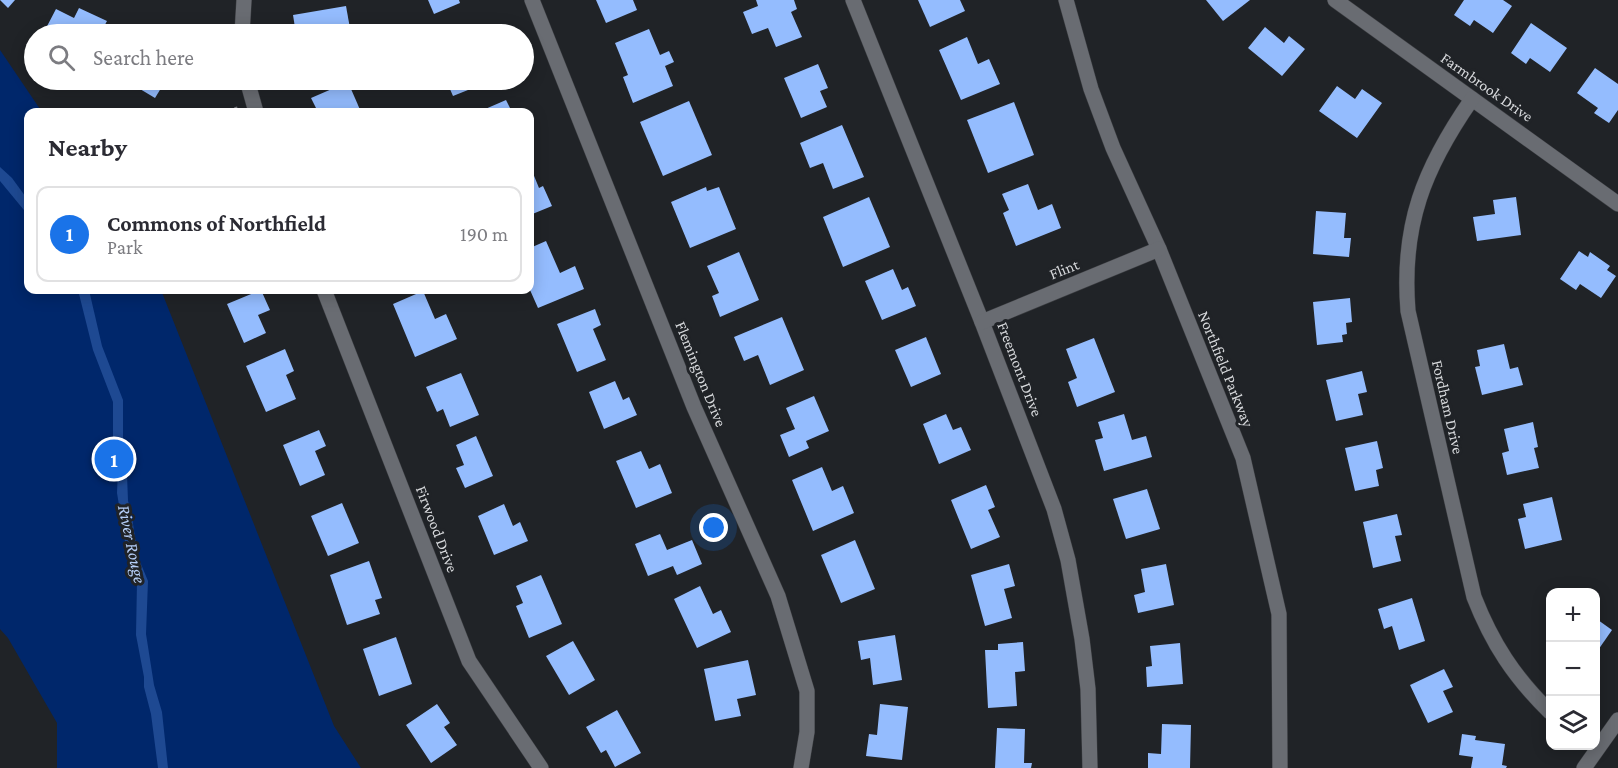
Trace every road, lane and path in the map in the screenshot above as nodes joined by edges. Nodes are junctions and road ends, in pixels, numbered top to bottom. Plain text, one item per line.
1 (244, 0) edge
2 (532, 0) edge
3 (853, 0) edge
4 (1066, 0) edge
5 (1335, 0) edge
6 (243, 24) edge
7 (250, 90) edge
8 (1472, 99) junction
9 (240, 107) dead end
10 (236, 108) edge
11 (255, 108) edge
12 (1618, 204) edge
13 (1159, 249) junction
14 (326, 294) edge
15 (982, 322) junction
16 (1546, 706) edge
17 (1618, 720) edge
18 (1600, 742) edge
19 (1594, 750) edge
20 (541, 768) edge
21 (801, 768) edge
22 (1090, 768) edge
23 (1280, 768) edge
24 (1584, 768) edge

1 - 6 street
2 - 21 street, Flemington Drive
3 - 15 street, Freemont Drive
4 - 13 street, Northfield Parkway
5 - 8 street, Farmbrook Drive
7 - 11 street
8 - 12 street, Farmbrook Drive
8 - 16 street, Fordham Drive
9 - 10 path
13 - 15 street, Flint
13 - 23 street, Northfield Parkway
14 - 20 street, Firwood Drive
15 - 22 street, Freemont Drive
17 - 18 street
19 - 24 street

